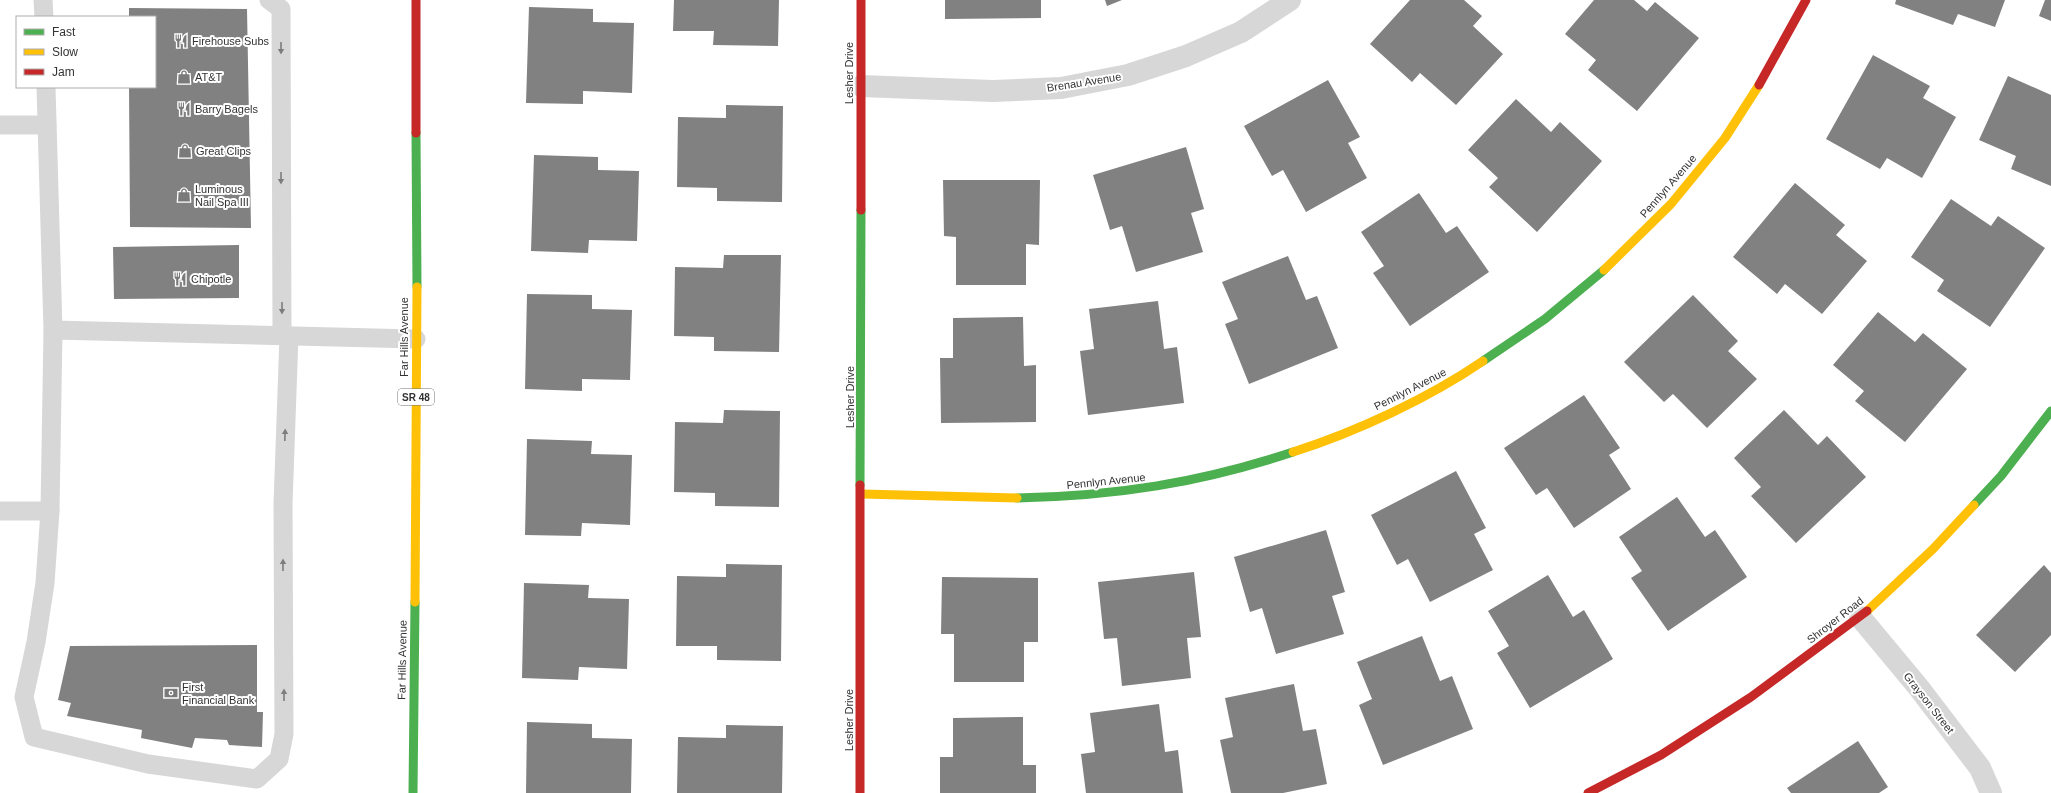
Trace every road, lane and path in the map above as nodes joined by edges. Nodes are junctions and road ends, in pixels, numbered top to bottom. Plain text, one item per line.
1 (43, 0) edge
2 (416, 0) edge
3 (861, 0) edge
4 (1290, 0) edge
5 (1806, 0) edge
6 (275, 5) edge
7 (44, 16) edge
8 (861, 86) junction
9 (46, 88) edge
10 (0, 125) edge
11 (47, 125) junction
12 (53, 330) junction
13 (285, 336) junction
14 (416, 339) junction
15 (2051, 411) edge
16 (862, 494) junction
17 (0, 511) edge
18 (50, 512) junction
19 (1860, 617) junction
20 (413, 793) edge
21 (860, 793) edge
22 (1588, 793) edge
23 (1991, 793) edge

1 - 7 lane
2 - 14 street, Far Hills Avenue / SR 48
3 - 8 street, Lesher Drive
4 - 8 street, Brenau Avenue
5 - 16 street, Pennlyn Avenue
6 -> 13 lane
8 - 16 street, Lesher Drive
9 - 11 lane
10 - 11 lane
11 - 12 lane
12 - 13 lane
12 - 18 lane
13 - 14 lane
18 -> 13 lane
14 - 20 street, Far Hills Avenue / SR 48
15 - 19 street, Shroyer Road
16 - 21 street, Lesher Drive
17 - 18 lane
19 - 22 street, Shroyer Road
19 - 23 street, Grayson Street

